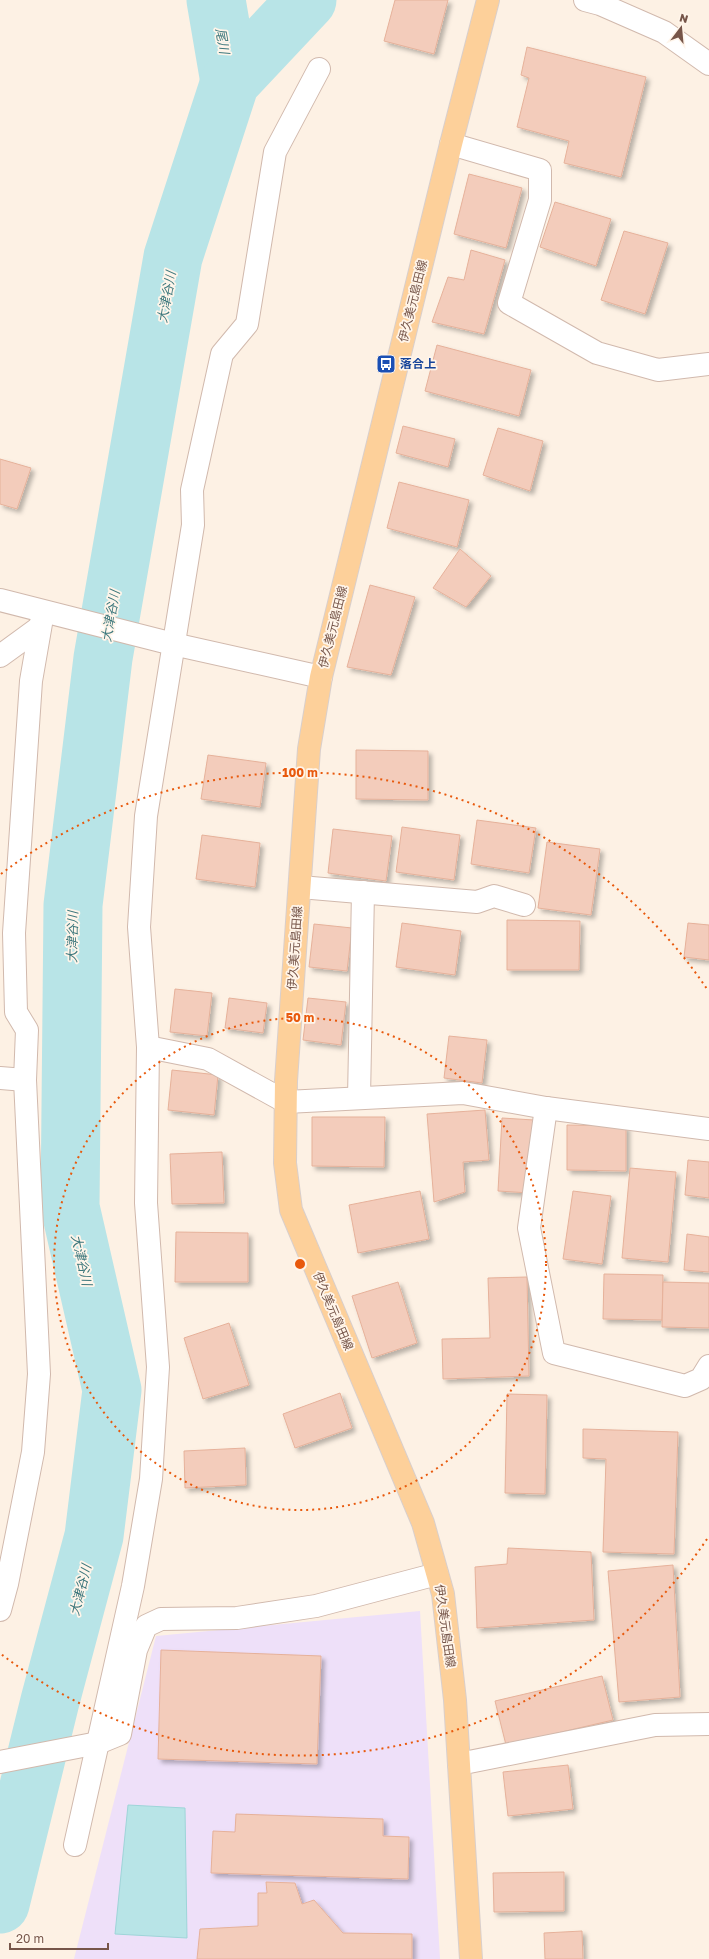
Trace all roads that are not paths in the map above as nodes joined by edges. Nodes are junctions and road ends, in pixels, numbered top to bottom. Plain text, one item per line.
1 (488, 0) edge
2 (585, 0) edge
3 (709, 64) edge
4 (319, 69) dead end
5 (451, 144) junction
6 (709, 364) edge
7 (0, 600) edge
8 (46, 618) junction
9 (173, 644) junction
10 (0, 656) edge
11 (320, 678) junction
12 (300, 887) junction
13 (363, 892) junction
14 (524, 905) dead end
15 (148, 1048) junction
16 (0, 1078) edge
17 (25, 1080) junction
18 (359, 1098) junction
19 (286, 1102) junction
20 (546, 1108) junction
21 (709, 1129) edge
22 (709, 1366) edge
23 (437, 1574) junction
24 (4, 1580) edge
25 (0, 1610) edge
26 (709, 1724) edge
27 (98, 1743) junction
28 (0, 1762) edge
29 (459, 1764) junction
30 (75, 1845) dead end
31 (471, 1959) edge

1 - 5 main road, 伊久美元島田線
2 - 3 street
4 - 9 street
5 - 6 street
5 - 11 main road, 伊久美元島田線
7 - 8 street
8 - 9 street
8 - 10 street
8 - 17 street
9 - 11 street
9 - 15 street
11 - 12 main road, 伊久美元島田線
12 - 13 street
12 - 19 main road, 伊久美元島田線
13 - 14 street
13 - 18 street
15 - 19 street
15 - 27 street
16 - 17 street
17 - 24 street
18 - 19 street
18 - 20 street
19 - 23 main road, 伊久美元島田線
20 - 21 street
20 - 22 street
23 - 27 street
23 - 29 main road, 伊久美元島田線
24 - 25 street
26 - 29 street
27 - 28 street
27 - 30 street
29 - 31 main road, 伊久美元島田線

